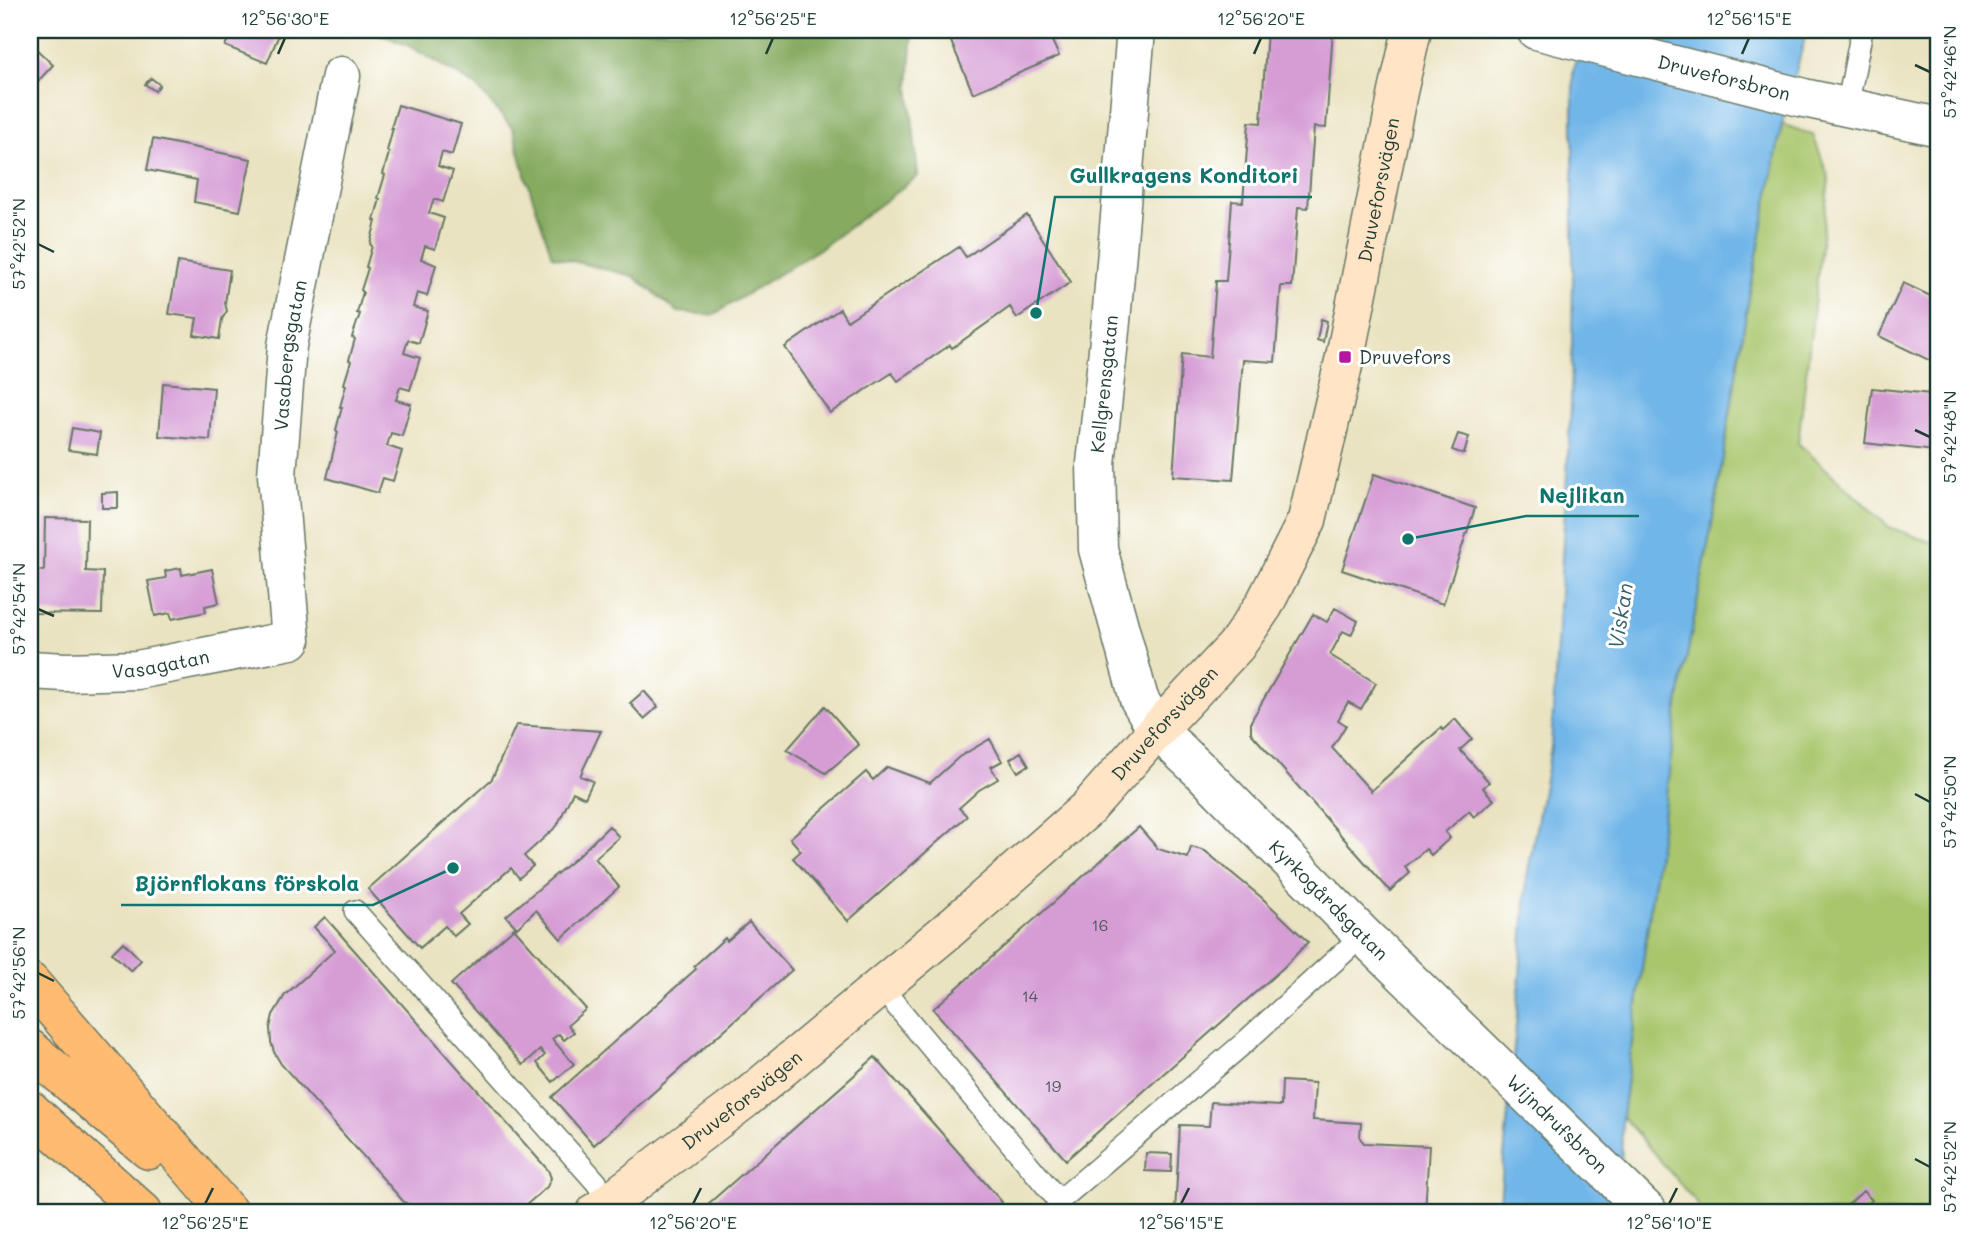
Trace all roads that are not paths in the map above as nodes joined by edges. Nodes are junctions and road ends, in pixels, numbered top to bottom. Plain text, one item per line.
1 (1136, 30) edge
2 (1412, 30) edge
3 (1862, 30) edge
4 (1550, 33) edge
5 (341, 76) dead end
6 (1847, 108) junction
7 (1939, 127) edge
8 (291, 640) joint
9 (30, 670) edge
10 (1157, 730) junction
11 (355, 911) dead end
12 (1363, 935) junction
13 (30, 982) edge
14 (880, 986) junction
15 (30, 1049) edge
16 (1501, 1070) joint
17 (30, 1110) edge
18 (30, 1146) edge
19 (603, 1207) edge
20 (1056, 1207) edge
21 (1645, 1210) edge
22 (120, 1212) edge
23 (143, 1212) edge
24 (218, 1212) edge
25 (228, 1212) edge

1 - 10 street, Kellgrensgatan
2 - 10 street, Druveforsvägen
3 - 6 lane
4 - 6 street, Druveforsbron
5 - 8 street, Vasabergsgatan
6 - 7 street, Druveforsbron
8 - 9 street, Vasagatan
10 - 12 street, Kyrkogårdsgatan
10 - 14 street, Druveforsvägen
11 - 19 lane
12 - 16 street, Kyrkogårdsgatan
12 - 20 lane
13 - 25 highway
14 - 19 street, Druveforsvägen
14 - 20 lane
15 - 24 highway
16 - 21 street, Wijndrufsbron
17 - 23 highway
18 - 22 highway

